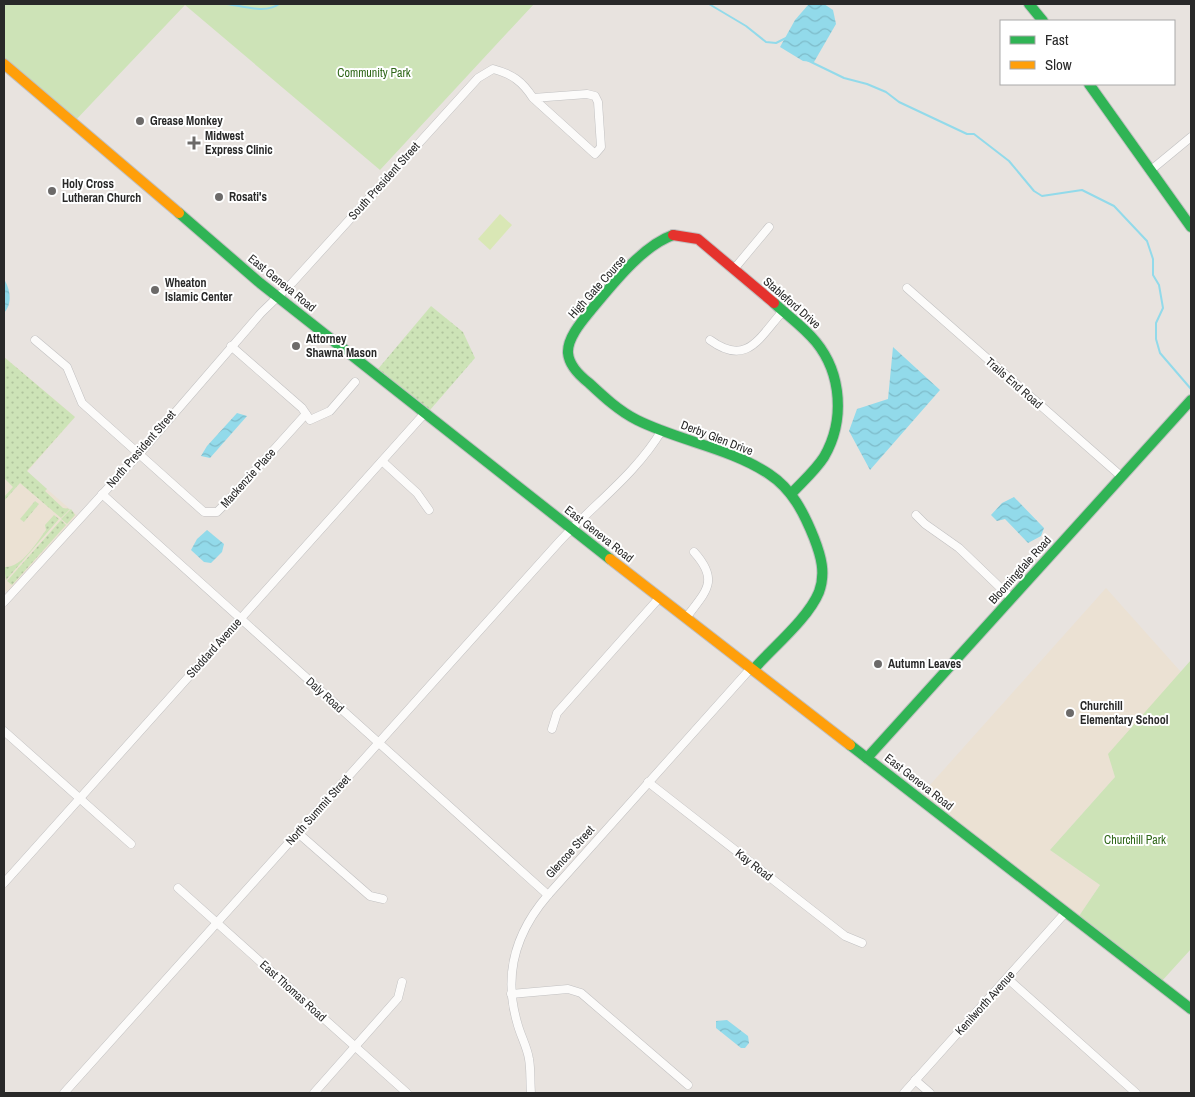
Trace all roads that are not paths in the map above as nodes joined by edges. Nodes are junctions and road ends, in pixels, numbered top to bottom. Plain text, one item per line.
1 (1030, 4) edge
2 (1042, 20) edge
3 (4, 64) edge
4 (1090, 85) edge
5 (533, 98) junction
6 (1191, 138) edge
7 (1151, 170) junction
8 (769, 228) dead end
9 (1191, 228) edge
10 (656, 242) joint
11 (734, 268) junction
12 (907, 288) dead end
13 (278, 297) junction
14 (783, 311) junction
15 (35, 340) dead end
16 (710, 340) dead end
17 (231, 346) junction
18 (569, 354) joint
19 (355, 382) dead end
20 (1191, 400) edge
21 (306, 414) junction
22 (424, 414) junction
23 (662, 430) junction
24 (140, 452) junction
25 (382, 461) junction
26 (1122, 477) junction
27 (102, 494) junction
28 (791, 494) junction
29 (429, 510) dead end
30 (916, 515) dead end
31 (572, 528) junction
32 (694, 552) dead end
33 (823, 574) joint
34 (5, 597) edge
35 (660, 597) junction
36 (1011, 598) junction
37 (686, 618) junction
38 (240, 619) junction
39 (752, 669) junction
40 (552, 729) dead end
41 (4, 731) edge
42 (378, 742) junction
43 (868, 758) junction
44 (648, 782) junction
45 (79, 799) junction
46 (298, 832) junction
47 (131, 844) dead end
48 (4, 883) edge
49 (178, 888) dead end
50 (548, 895) junction
51 (383, 899) dead end
52 (1065, 913) junction
53 (217, 923) junction
54 (862, 943) dead end
55 (1007, 978) junction
56 (402, 982) dead end
57 (512, 994) junction
58 (1191, 1009) edge
59 (355, 1047) junction
60 (915, 1080) junction
61 (688, 1085) dead end
62 (64, 1093) edge
63 (314, 1093) edge
64 (407, 1093) edge
65 (530, 1093) edge
66 (904, 1093) edge
67 (930, 1093) edge
68 (1136, 1093) edge

1 - 2 street
3 - 13 street, East Geneva Road
4 - 7 street
5 - 5 street
5 - 13 street, South President Street
6 - 7 street
7 - 9 street
8 - 11 street
10 - 11 street, Stableford Drive
10 - 18 street, High Gate Course
11 - 14 street, Stableford Drive
12 - 26 street, Trails End Road
13 - 17 street, North President Street
13 - 22 street, East Geneva Road
14 - 16 street
14 - 28 street, Stableford Drive
15 - 24 street
17 - 21 street
17 - 24 street, North President Street
18 - 23 street, Derby Glen Drive
19 - 21 street
20 - 26 street, Bloomingdale Road
21 - 24 street, Mackenzie Place
22 - 25 street, Stoddard Avenue
22 - 31 street, East Geneva Road
23 - 28 street, Derby Glen Drive
23 - 31 street, North Summit Street
24 - 27 street, North President Street
25 - 29 street
25 - 38 street, Stoddard Avenue
26 - 36 street, Bloomingdale Road
27 - 34 street, North President Street
27 - 38 street, Daly Road
28 - 33 street, Derby Glen Drive
30 - 36 street
31 - 35 street, East Geneva Road
31 - 42 street, North Summit Street
32 - 37 street
33 - 39 street, Glencoe Street
35 - 37 street, East Geneva Road
35 - 40 street
36 - 43 street, Bloomingdale Road
37 - 39 street, East Geneva Road
38 - 42 street, Daly Road
38 - 45 street, Stoddard Avenue
39 - 43 street, East Geneva Road
39 - 44 street, Glencoe Street
41 - 45 street
42 - 46 street, North Summit Street
42 - 50 street, Daly Road
43 - 52 street, East Geneva Road
44 - 50 street, Glencoe Street
44 - 54 street, Kay Road
45 - 47 street
45 - 48 street, Stoddard Avenue
46 - 51 street
46 - 53 street, North Summit Street
49 - 53 street, East Thomas Road
50 - 57 street, Glencoe Street
52 - 55 street, Kenilworth Avenue
52 - 58 street, East Geneva Road
53 - 59 street, East Thomas Road
53 - 62 street, North Summit Street
55 - 60 street, Kenilworth Avenue
55 - 68 street
56 - 59 street
57 - 61 street
57 - 65 street, Glencoe Street
59 - 63 street
59 - 64 street, East Thomas Road
60 - 66 street, Kenilworth Avenue
60 - 67 street

